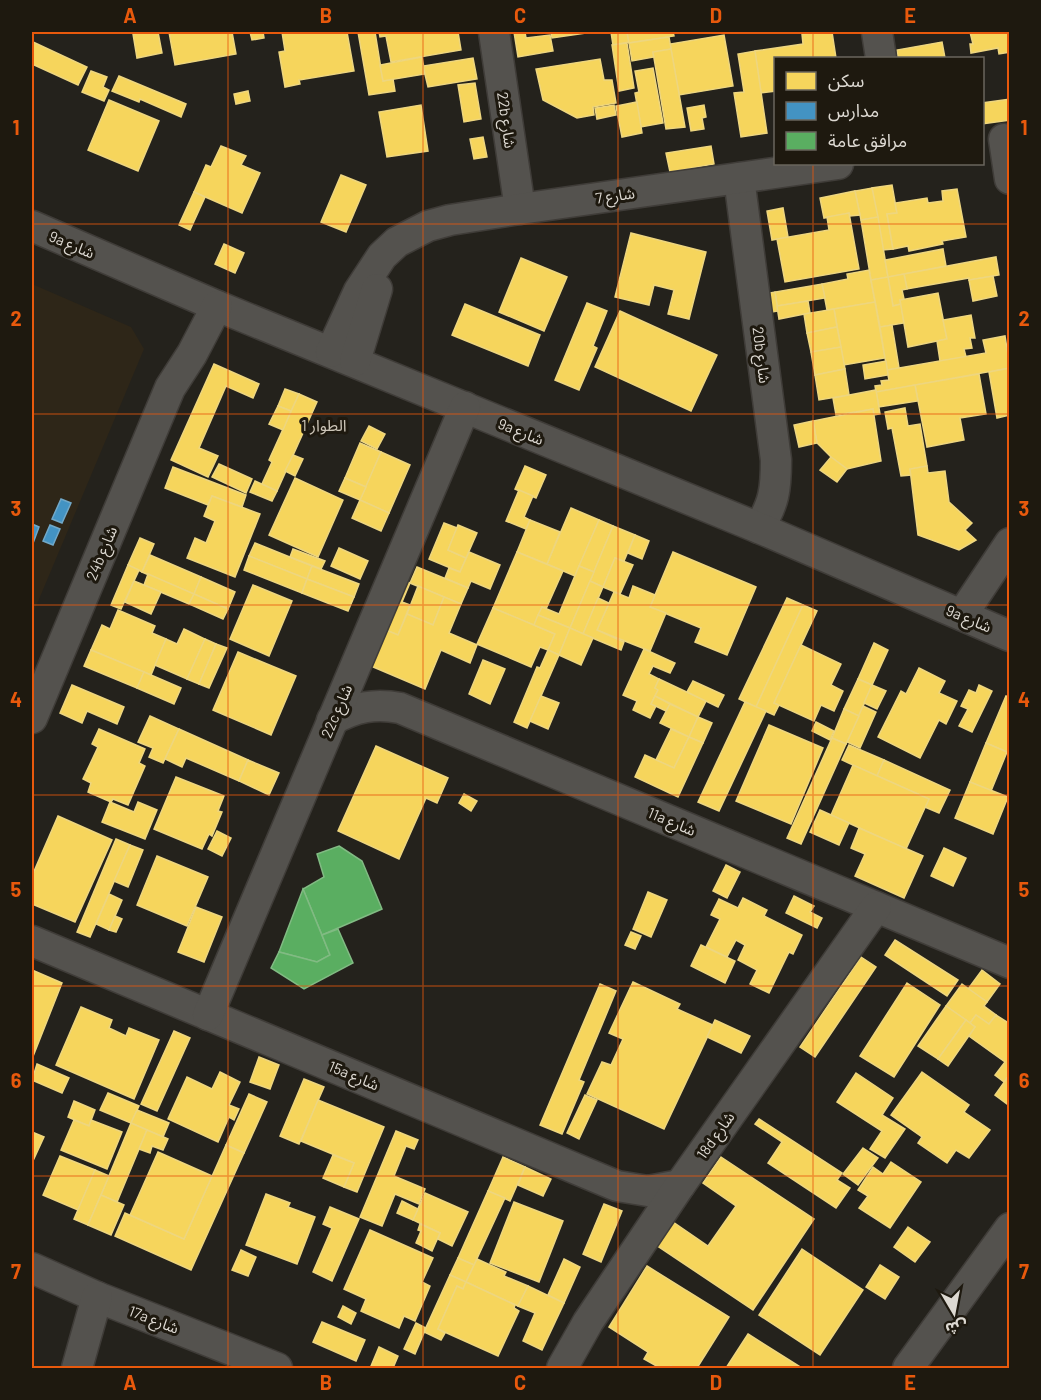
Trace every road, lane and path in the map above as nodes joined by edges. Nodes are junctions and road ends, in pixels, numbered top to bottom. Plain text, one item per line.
1 (494, 32) edge
2 (877, 32) edge
3 (881, 57) edge
4 (999, 140) edge
5 (831, 165) edge
6 (740, 178) junction
7 (1010, 179) edge
8 (520, 209) junction
9 (32, 226) edge
10 (206, 301) junction
11 (343, 357) junction
12 (465, 408) junction
13 (759, 528) junction
14 (1010, 543) edge
15 (962, 615) junction
16 (1010, 636) edge
17 (32, 718) edge
18 (332, 720) junction
19 (876, 907) junction
20 (32, 941) edge
21 (1010, 963) edge
22 (208, 1015) junction
23 (680, 1185) junction
24 (1010, 1228) edge
25 (32, 1268) edge
26 (109, 1301) junction
27 (77, 1368) edge
28 (89, 1368) edge
29 (277, 1368) edge
30 (562, 1368) edge
31 (908, 1368) edge

1 - 8 street, 22b شارع
2 - 3 street
4 - 7 street
5 - 6 street, شارع 7
6 - 8 street, شارع 7
6 - 13 street, 20b شارع
8 - 11 street, شارع 7
9 - 10 street, 9a شارع
10 - 11 street, 9a شارع
10 - 17 street, 24b شارع
11 - 12 street, 9a شارع
12 - 13 street, 9a شارع
12 - 18 street, 22c شارع
13 - 15 street, 9a شارع
14 - 15 street
15 - 16 street, 9a شارع
18 - 19 street, 11a شارع
18 - 22 street, 22c شارع
19 - 21 street, 11a شارع
19 - 23 street, 18d شارع
20 - 22 street, 15a شارع
22 - 23 street, 15a شارع
23 - 30 street, 18d شارع
24 - 31 street
25 - 26 street, 17a شارع
26 - 27 street
26 - 28 street
26 - 29 street, 17a شارع

